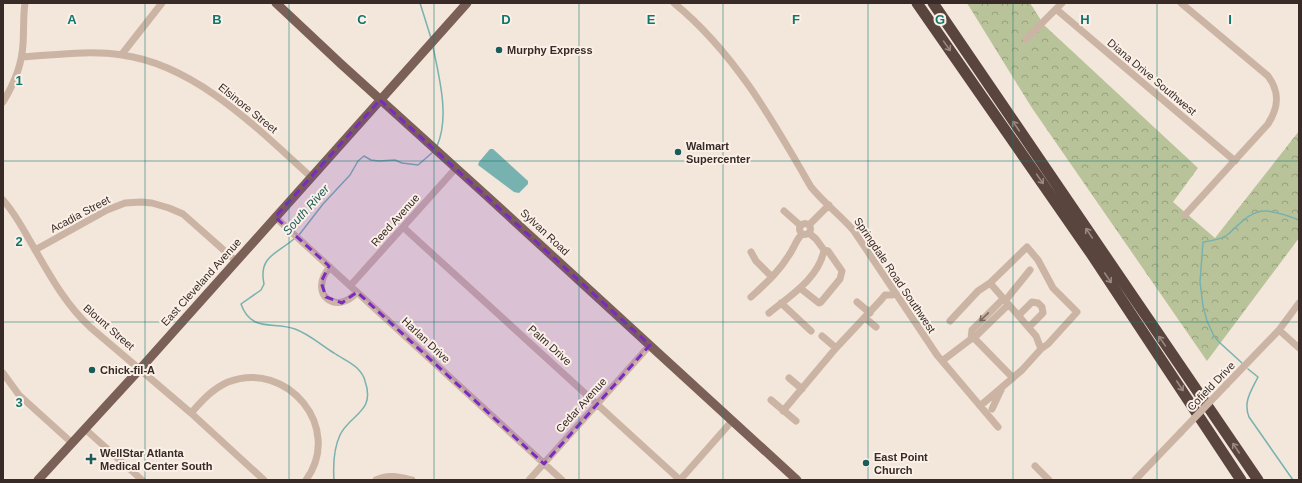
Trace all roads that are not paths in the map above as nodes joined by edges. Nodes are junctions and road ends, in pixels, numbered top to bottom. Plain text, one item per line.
1 (25, 3) edge
2 (162, 3) edge
3 (467, 3) edge
4 (674, 3) edge
5 (917, 3) edge
6 (933, 3) edge
7 (1062, 3) edge
8 (1181, 3) edge
9 (282, 5) edge
10 (1056, 9) junction
11 (1026, 39) dead end
12 (122, 54) junction
13 (22, 57) junction
14 (380, 100) junction
15 (3, 102) edge
16 (1235, 161) junction
17 (456, 168) junction
18 (311, 177) junction
19 (3, 200) edge
20 (828, 205) junction
21 (784, 211) dead end
22 (1186, 215) dead end
23 (275, 217) junction
24 (809, 225) junction
25 (801, 226) junction
26 (404, 228) junction
27 (806, 234) junction
28 (35, 250) junction
29 (824, 250) junction
30 (751, 252) dead end
31 (236, 261) junction
32 (330, 267) junction
33 (1030, 270) dead end
34 (772, 277) junction
35 (990, 284) junction
36 (350, 286) junction
37 (800, 288) junction
38 (357, 292) junction
39 (894, 294) junction
40 (751, 297) dead end
41 (1005, 301) junction
42 (857, 302) dead end
43 (781, 303) junction
44 (1299, 303) edge
45 (769, 313) dead end
46 (867, 315) junction
47 (1019, 315) junction
48 (950, 320) dead end
49 (876, 327) dead end
50 (1029, 327) junction
51 (1279, 330) junction
52 (811, 331) dead end
53 (822, 336) dead end
54 (972, 339) junction
55 (650, 345) junction
56 (836, 348) junction
57 (1299, 348) edge
58 (1041, 349) junction
59 (942, 361) junction
60 (140, 369) junction
61 (3, 373) edge
62 (789, 378) dead end
63 (1013, 378) junction
64 (1002, 388) junction
65 (802, 389) junction
66 (771, 400) dead end
67 (597, 404) junction
68 (980, 406) junction
69 (992, 409) dead end
70 (783, 411) junction
71 (191, 413) junction
72 (732, 421) junction
73 (796, 421) dead end
74 (998, 427) dead end
75 (84, 429) junction
76 (72, 443) junction
77 (544, 464) junction
78 (1035, 466) dead end
79 (38, 480) edge
80 (142, 480) edge
81 (264, 480) edge
82 (306, 480) edge
83 (376, 480) edge
84 (412, 480) edge
85 (529, 480) edge
86 (562, 480) edge
87 (680, 480) edge
88 (797, 480) edge
89 (1049, 480) edge
90 (1135, 480) edge
91 (1241, 480) edge
92 (1258, 480) edge

1 - 13 street
2 - 12 street
3 - 14 main road, East Cleveland Avenue
4 - 20 street, Springdale Road Southwest
5 -> 91 highway
92 -> 6 highway
7 - 10 street
8 - 16 street
9 - 14 main road, Sylvan Road
10 - 11 street
10 - 16 street, Diana Drive Southwest
12 - 13 street, Elsinore Street
12 - 18 street, Elsinore Street
13 - 15 street
14 - 17 main road, Sylvan Road
14 - 18 main road, East Cleveland Avenue
16 - 22 street
17 - 26 street, Reed Avenue
17 - 55 main road, Sylvan Road
18 - 23 main road, East Cleveland Avenue
19 - 28 street, Blount Street
20 - 24 street
20 - 39 street, Springdale Road Southwest
21 - 25 street
23 - 31 main road, East Cleveland Avenue
23 - 32 street, Harlan Drive
24 - 25 street
24 - 27 street
25 - 27 street
26 - 36 street, Reed Avenue
26 - 67 street, Palm Drive
27 - 29 street
27 - 34 street
28 - 31 street, Acadia Street
28 - 60 street, Blount Street
29 - 37 street
29 - 37 street
30 - 34 street
31 - 60 main road, East Cleveland Avenue
32 - 36 street, Harlan Drive
32 - 38 street
33 - 41 street
34 - 40 street
35 - 41 street
35 - 48 street
35 - 58 street
36 - 38 street, Harlan Drive
37 - 43 street
38 - 77 street, Harlan Drive
39 - 46 street
39 - 59 street, Springdale Road Southwest
41 - 47 street
41 - 54 street
42 - 46 street
43 - 45 street
43 - 52 street
44 - 51 street, Cofield Drive
46 - 49 street
46 - 56 street
47 - 50 street
47 - 50 street
50 - 58 street
51 - 57 street
51 - 90 street, Cofield Drive, bridge
53 - 56 street
54 - 59 street
54 - 63 street
55 - 67 street, Cedar Avenue
55 - 72 main road, Sylvan Road
56 - 65 street
58 - 63 street
59 - 68 street, Springdale Road Southwest
60 - 71 street, Blount Street
60 - 75 main road, East Cleveland Avenue
61 - 76 street
62 - 65 street
63 - 64 street
64 - 68 street
64 - 69 street
65 - 70 street
66 - 70 street
67 - 77 street, Cedar Avenue
67 - 87 street, Palm Drive
68 - 74 street, Springdale Road Southwest
70 - 73 street
71 - 81 street, Blount Street
71 - 82 street
72 - 87 street
72 - 88 main road, Sylvan Road
75 - 76 main road, East Cleveland Avenue
75 - 80 street
76 - 79 main road, East Cleveland Avenue
77 - 85 street, Cedar Avenue
77 - 86 street, Harlan Drive
78 - 89 street
83 - 84 street

